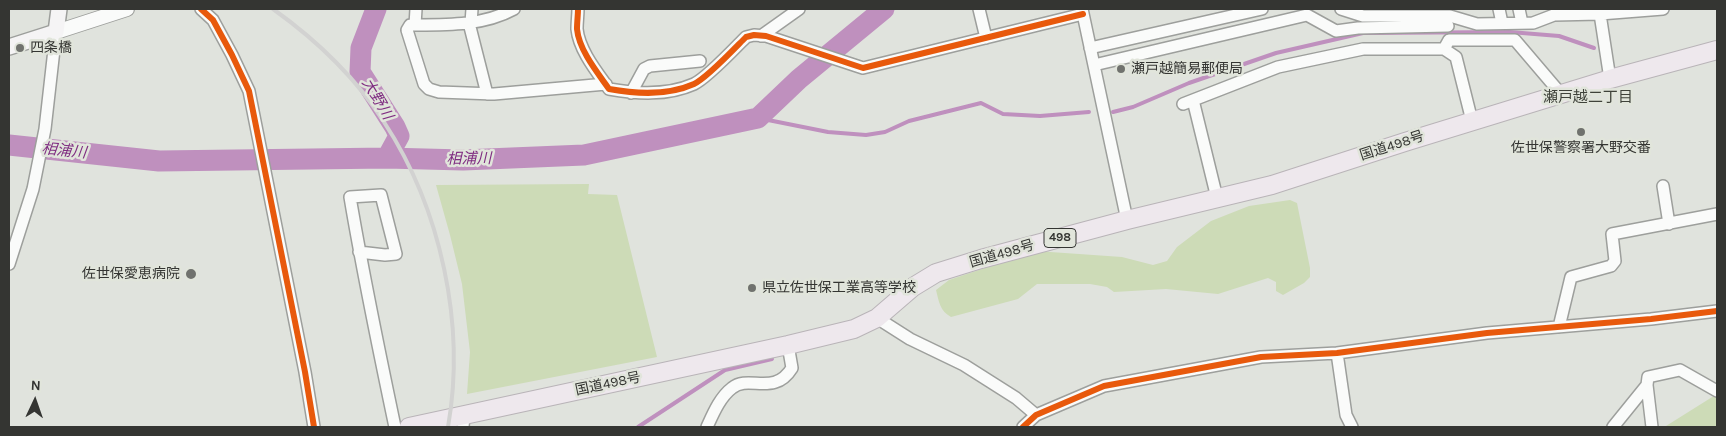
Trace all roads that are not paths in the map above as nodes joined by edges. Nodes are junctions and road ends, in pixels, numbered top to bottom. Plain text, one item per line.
1 (60, 9) edge
2 (126, 9) edge
3 (201, 9) edge
4 (416, 9) edge
5 (472, 9) edge
6 (514, 9) edge
7 (578, 9) edge
8 (799, 9) edge
9 (979, 9) edge
10 (1262, 9) edge
11 (1341, 9) edge
12 (1499, 9) edge
13 (1519, 9) edge
14 (1663, 9) edge
15 (1082, 11) edge
16 (1242, 11) edge
17 (1600, 14) junction
18 (1447, 21) junction
19 (470, 23) junction
20 (1502, 23) junction
21 (1522, 23) junction
22 (414, 25) junction
23 (56, 32) junction
24 (764, 36) junction
25 (986, 38) junction
26 (1447, 44) junction
27 (9, 48) edge
28 (1090, 48) junction
29 (1717, 50) edge
30 (700, 61) dead end
31 (1094, 65) junction
32 (1610, 80) junction
33 (606, 84) junction
34 (631, 93) junction
35 (487, 94) junction
36 (1561, 94) junction
37 (1472, 122) junction
38 (1663, 186) dead end
39 (1216, 198) junction
40 (1717, 214) edge
41 (1127, 220) junction
42 (1669, 224) junction
43 (359, 252) junction
44 (9, 264) edge
45 (1717, 311) edge
46 (877, 318) junction
47 (1559, 327) junction
48 (788, 345) junction
49 (1337, 353) junction
50 (1647, 385) junction
51 (1717, 391) edge
52 (1036, 415) junction
53 (464, 421) edge
54 (314, 427) edge
55 (395, 427) edge
56 (409, 427) edge
57 (707, 427) edge
58 (1023, 427) edge
59 (1352, 427) edge
60 (1613, 427) edge
61 (1652, 427) edge

1 - 23 main road
2 - 23 street
3 - 54 street
4 - 22 street
5 - 19 street
6 - 19 street
7 - 33 street
8 - 24 street
9 - 25 street
10 - 16 street
11 - 18 street
12 - 20 street
13 - 21 street
14 - 17 street
15 - 25 street
15 - 28 street
16 - 28 street
17 - 21 street
17 - 32 street
18 - 20 street
18 - 26 street
18 - 31 street
19 - 22 street
19 - 35 street
20 - 21 street
22 - 35 street
23 - 27 main road
23 - 44 street
24 - 25 street
24 - 34 street
26 - 36 street
26 - 37 street
26 - 39 street
28 - 31 street
29 - 32 highway, 国道498号 / 498
30 - 34 street
31 - 41 street
32 - 36 highway, 国道498号 / 498
33 - 34 street
33 - 35 street
36 - 37 highway, 国道498号 / 498
37 - 39 highway, 国道498号 / 498
38 - 42 street
39 - 41 highway, 国道498号 / 498
40 - 42 street
41 - 46 highway, 国道498号 / 498
42 - 47 street
43 - 43 street
43 - 55 street
45 - 47 street
46 - 48 highway, 国道498号 / 498
46 - 52 street
47 - 49 street
48 - 53 highway, 国道498号 / 498
48 - 57 street
49 - 52 street
49 - 59 street
50 - 51 street
50 - 60 street
50 - 61 street
52 - 58 street
53 - 56 highway, 国道498号 / 498

